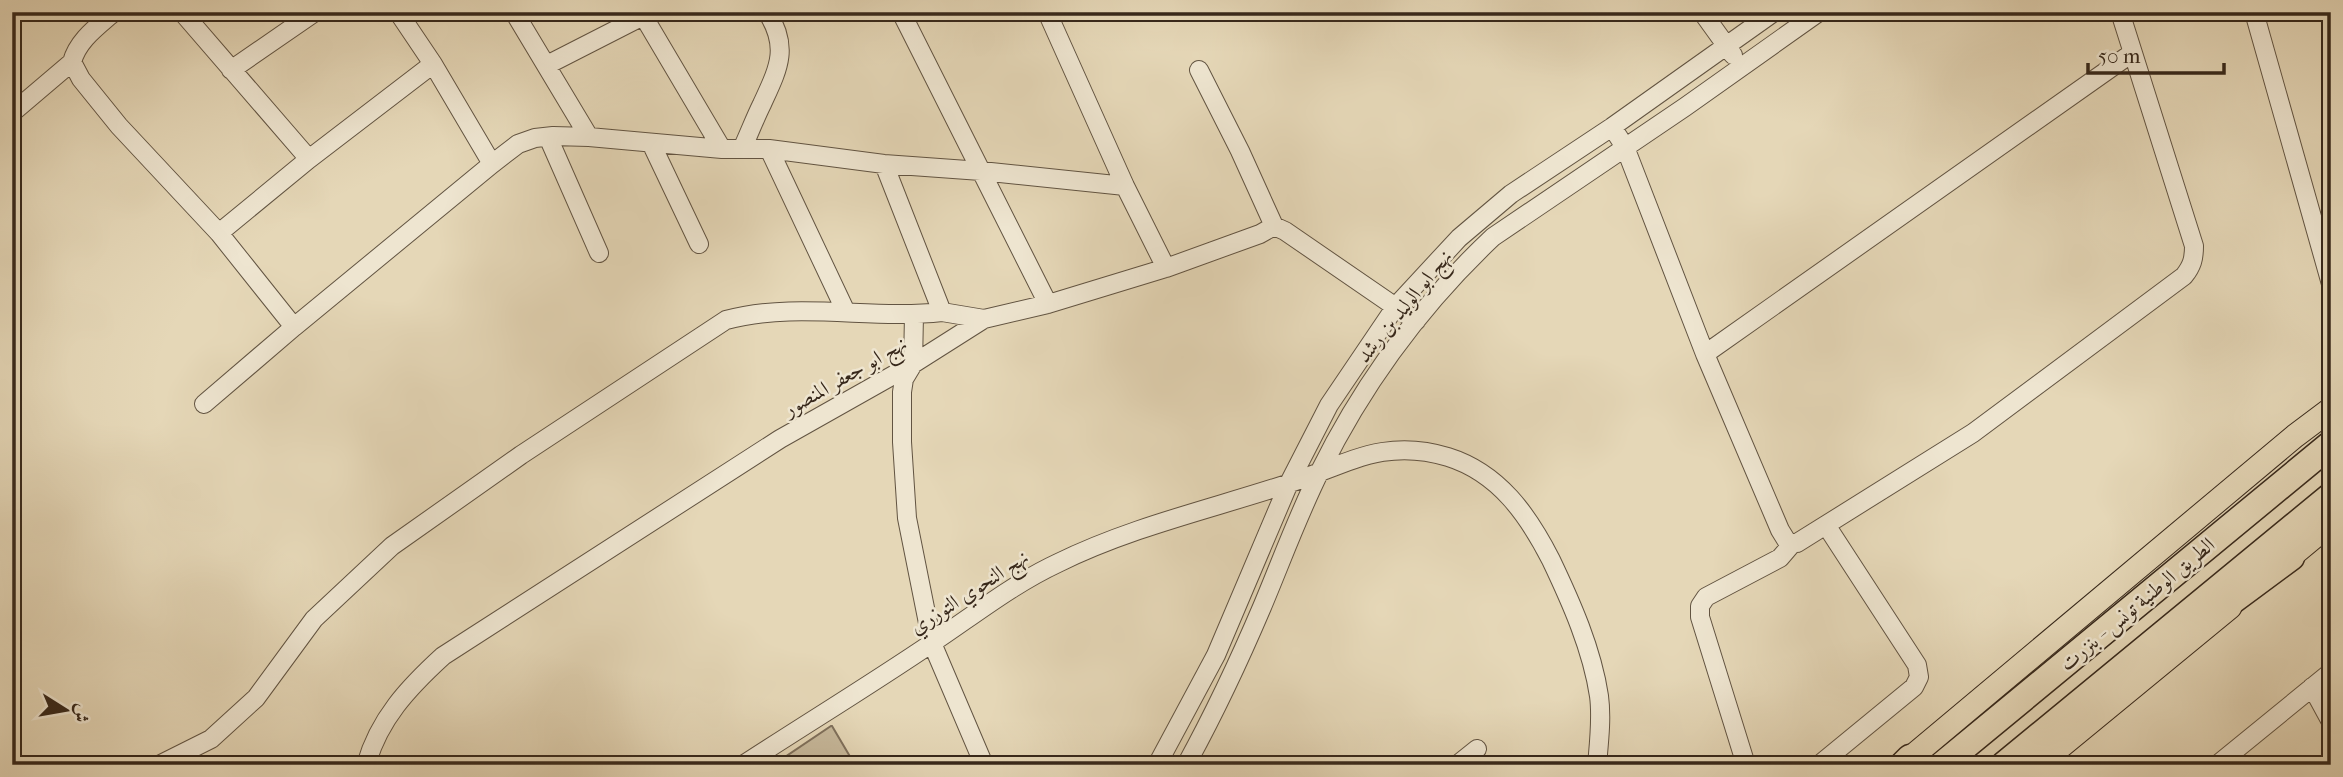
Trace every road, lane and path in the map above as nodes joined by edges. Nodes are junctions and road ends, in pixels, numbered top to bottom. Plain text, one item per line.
1 (114, 12) edge
2 (182, 12) edge
3 (315, 12) edge
4 (398, 12) edge
5 (514, 12) edge
6 (767, 12) edge
7 (901, 12) edge
8 (1046, 12) edge
9 (1702, 12) edge
10 (1774, 12) edge
11 (1819, 12) edge
12 (2120, 12) edge
13 (2254, 12) edge
14 (642, 14) edge
15 (1726, 45) junction
16 (2132, 53) junction
17 (72, 62) junction
18 (433, 64) junction
19 (547, 65) junction
20 (1741, 66) junction
21 (232, 70) junction
22 (1199, 71) dead end
23 (12, 113) edge
24 (1612, 127) junction
25 (548, 137) junction
26 (589, 137) junction
27 (651, 143) junction
28 (1625, 147) junction
29 (722, 149) junction
30 (742, 149) junction
31 (769, 149) junction
32 (309, 159) junction
33 (492, 164) junction
34 (884, 164) junction
35 (981, 171) junction
36 (1125, 186) junction
37 (1274, 226) junction
38 (219, 233) junction
39 (699, 244) dead end
40 (599, 253) dead end
41 (1166, 268) junction
42 (2331, 284) edge
43 (1048, 304) junction
44 (1396, 306) junction
45 (845, 312) junction
46 (942, 312) junction
47 (914, 315) junction
48 (984, 319) junction
49 (1416, 321) junction
50 (294, 327) junction
51 (1705, 354) junction
52 (913, 364) junction
53 (204, 404) dead end
54 (2331, 409) edge
55 (2331, 444) edge
56 (1320, 471) junction
57 (1289, 483) junction
58 (2331, 496) edge
59 (2331, 523) edge
60 (1826, 525) junction
61 (1792, 544) junction
62 (2291, 557) junction
63 (932, 643) junction
64 (2331, 672) edge
65 (2312, 687) junction
66 (2331, 722) edge
67 (1477, 749) dead end
68 (1905, 763) edge
69 (159, 765) edge
70 (366, 765) edge
71 (743, 765) edge
72 (984, 765) edge
73 (1157, 765) edge
74 (1186, 765) edge
75 (1457, 765) edge
76 (1597, 765) edge
77 (1745, 765) edge
78 (1819, 765) edge
79 (1942, 765) edge
80 (2004, 765) edge
81 (2010, 765) edge
82 (2038, 765) edge
83 (2217, 765) edge

1 - 17 street
2 - 21 street
3 - 21 street
4 - 18 street
5 - 19 street
6 - 30 street
7 - 35 street
8 - 36 street
9 - 15 street
10 - 15 street, نهج ابو الوليد بن رشد
11 - 20 street, نهج ابو الوليد بن رشد
12 - 16 street
13 - 42 street
14 - 19 street
14 - 29 street
15 - 20 street
15 - 24 street, نهج ابو الوليد بن رشد
16 - 51 street
16 - 60 street
17 - 23 street
17 - 38 street
18 - 32 street
18 - 33 street
19 - 26 street
20 - 28 street, نهج ابو الوليد بن رشد
21 - 32 street
22 - 37 street
24 - 28 street
24 - 44 street, نهج ابو الوليد بن رشد
25 - 26 street
25 - 33 street
25 - 40 street
26 - 27 street
27 - 29 street
27 - 39 street
28 - 49 street, نهج ابو الوليد بن رشد
28 - 51 street
29 - 30 street
30 - 31 street
31 - 34 street
31 - 45 street
32 - 38 street
33 - 50 street
34 - 35 street
34 - 46 street
35 - 36 street
35 - 43 street
36 - 41 street
37 - 41 street, نهج ابو جعفر المنصور
37 - 44 street
38 - 50 street
41 - 43 street, نهج ابو جعفر المنصور
43 - 48 street, نهج ابو جعفر المنصور
44 - 49 street
44 - 57 street, نهج ابو الوليد بن رشد
45 - 47 street
45 - 69 street
46 - 47 street
46 - 48 street
47 - 52 street
48 - 52 street, نهج ابو جعفر المنصور
49 - 56 street, نهج ابو الوليد بن رشد
50 - 53 street
51 - 61 street
52 - 63 street
52 - 70 street, نهج ابو جعفر المنصور
54 - 68 main road
55 - 79 highway, الطريق الوطنية تونس - بنزرت
56 - 57 street, نهج النحوي التوزري
56 - 74 street, نهج ابو الوليد بن رشد
56 - 76 street, نهج النحوي التوزري
57 - 63 street, نهج النحوي التوزري
57 - 73 street, نهج ابو الوليد بن رشد
58 - 80 highway, الطريق الوطنية تونس - بنزرت
59 - 62 main road
60 - 61 street
60 - 78 street
61 - 77 street
62 - 81 highway
62 - 82 main road
63 - 71 street, نهج النحوي التوزري
63 - 72 street
64 - 65 street
65 - 66 street
65 - 83 street
67 - 75 street

